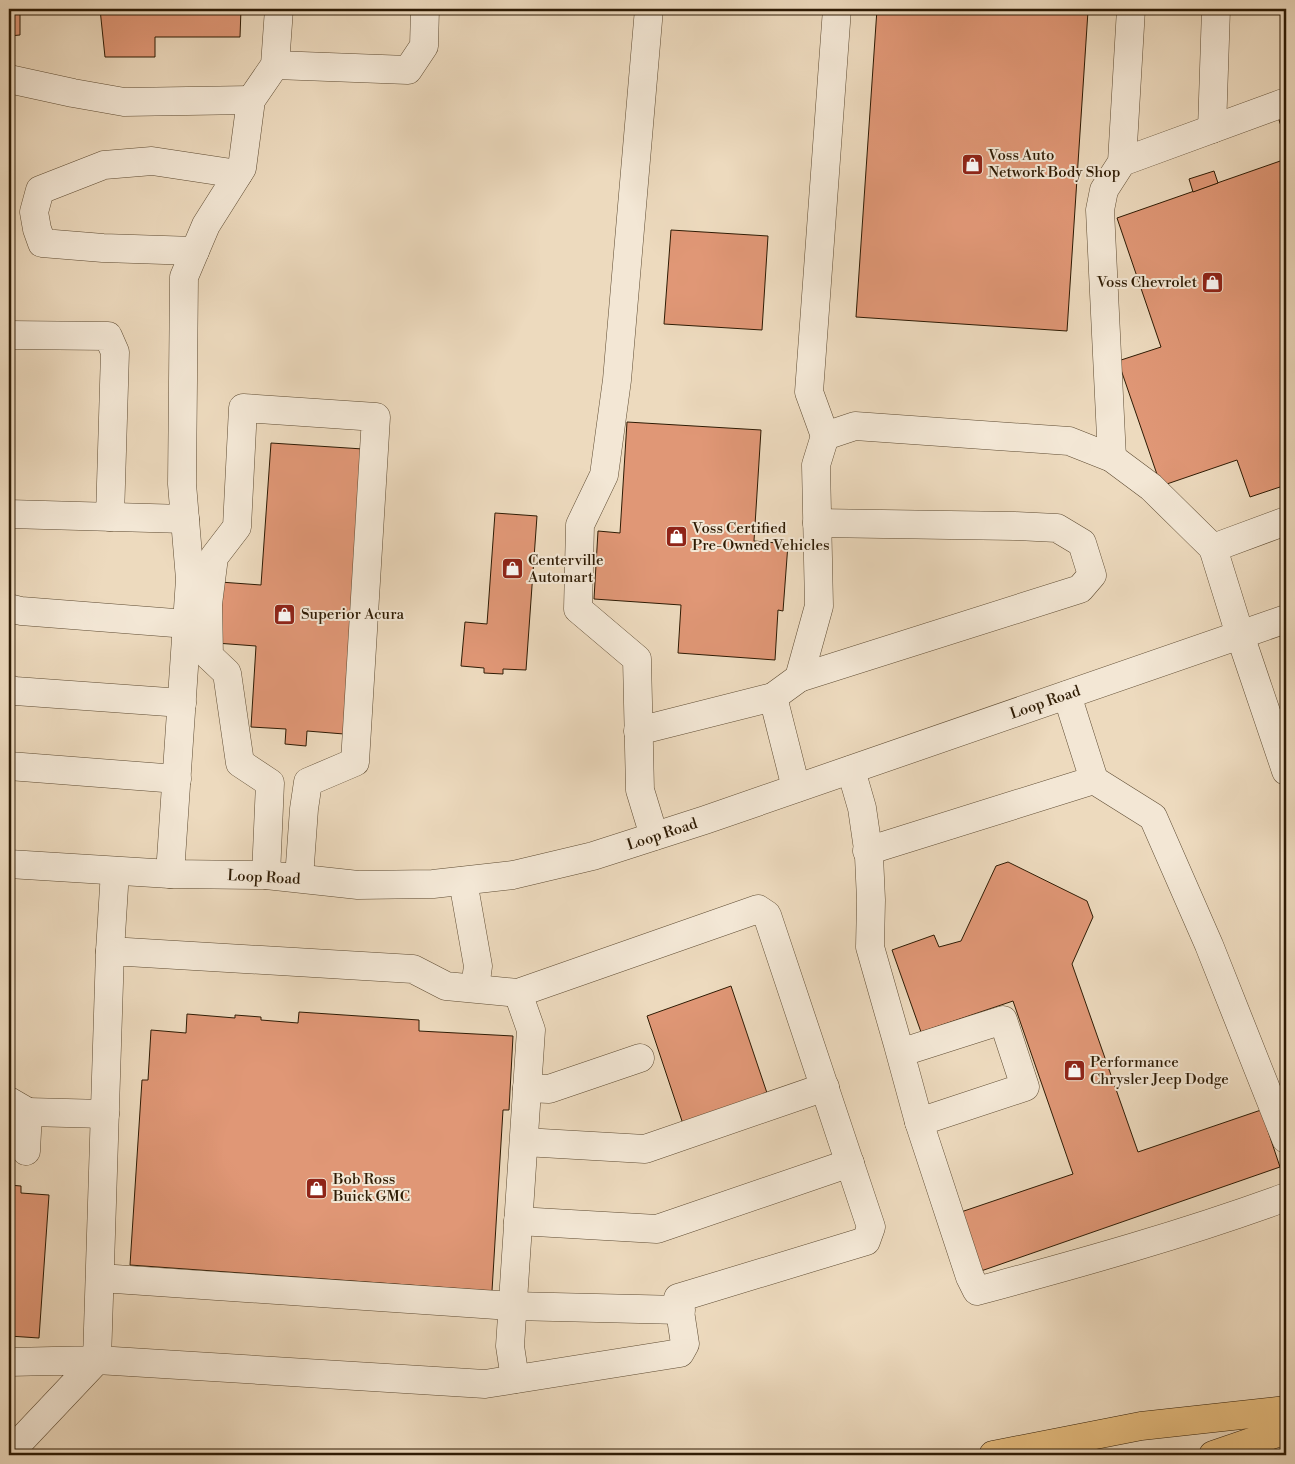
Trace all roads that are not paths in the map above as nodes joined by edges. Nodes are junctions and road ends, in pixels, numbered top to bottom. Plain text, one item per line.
1 (279, 9) edge
2 (425, 9) edge
3 (649, 9) edge
4 (837, 9) edge
5 (1131, 9) edge
6 (1216, 9) edge
7 (275, 65) junction
8 (9, 79) edge
9 (252, 100) junction
10 (1286, 102) edge
11 (1212, 129) junction
12 (1122, 162) junction
13 (238, 174) junction
14 (195, 251) junction
15 (9, 335) edge
16 (825, 436) junction
17 (1112, 458) junction
18 (9, 514) edge
19 (110, 517) junction
20 (185, 519) junction
21 (1286, 521) edge
22 (817, 523) junction
23 (1213, 548) junction
24 (9, 608) edge
25 (1286, 619) edge
26 (187, 624) junction
27 (1240, 635) junction
28 (799, 678) junction
29 (9, 689) edge
30 (1066, 694) junction
31 (773, 697) junction
32 (182, 703) junction
33 (638, 731) junction
34 (9, 766) edge
35 (851, 770) junction
36 (1286, 771) edge
37 (177, 779) junction
38 (1094, 780) junction
39 (796, 788) junction
40 (654, 836) junction
41 (868, 850) junction
42 (9, 864) edge
43 (115, 871) junction
44 (170, 874) junction
45 (266, 875) junction
46 (299, 878) junction
47 (463, 881) junction
48 (110, 951) junction
49 (475, 988) junction
50 (518, 993) junction
51 (898, 1045) junction
52 (640, 1058) dead end
53 (528, 1088) junction
54 (824, 1088) junction
55 (18, 1107) edge
56 (105, 1114) junction
57 (919, 1122) junction
58 (1286, 1139) edge
59 (524, 1142) junction
60 (26, 1151) dead end
61 (850, 1163) junction
62 (1286, 1197) edge
63 (518, 1220) junction
64 (100, 1278) junction
65 (512, 1306) junction
66 (681, 1310) junction
67 (97, 1360) junction
68 (9, 1362) edge
69 (515, 1379) junction
70 (1286, 1410) edge
71 (1286, 1430) edge
72 (9, 1451) edge
73 (993, 1455) edge
74 (1213, 1455) edge

1 - 7 street
2 - 7 street
3 - 33 street
4 - 16 street
5 - 12 street
6 - 11 street
7 - 9 street
8 - 9 street
9 - 13 street
10 - 11 street
11 - 12 street
12 - 17 street
13 - 14 street
13 - 14 street
14 - 20 street
15 - 19 street
16 - 17 street
16 - 22 street
17 - 23 street
18 - 19 street
19 - 20 street
20 - 26 street
21 - 23 street
22 - 28 street
22 - 28 street
23 - 27 street
24 - 26 street
25 - 27 street, Loop Road
26 - 32 street
27 - 30 street, Loop Road
27 - 36 street
28 - 31 street
29 - 32 street
30 - 35 street, Loop Road
30 - 38 street
31 - 33 street
31 - 39 street
32 - 37 street
33 - 40 street
34 - 37 street
35 - 39 street, Loop Road
35 - 41 street
37 - 44 street
38 - 41 street
38 - 58 street
39 - 40 street, Loop Road
40 - 47 street, Loop Road
41 - 51 street
42 - 43 street, Loop Road
43 - 44 street, Loop Road
43 - 48 street
44 - 45 street, Loop Road
45 - 46 street, Loop Road
45 - 46 street
46 - 47 street, Loop Road
47 - 49 street
48 - 49 street
48 - 56 street
49 - 50 street
50 - 53 street
50 - 54 street
51 - 57 street
51 - 57 street
52 - 53 street
53 - 59 street
54 - 59 street
54 - 61 street
55 - 56 street
55 - 60 street
56 - 64 street
57 - 62 street
59 - 63 street
61 - 63 street
61 - 66 street
63 - 65 street
64 - 65 street
64 - 67 street
65 - 66 street
65 - 69 street
66 - 69 street
67 - 68 street
67 - 69 street
67 - 72 street
70 - 73 highway
71 - 74 highway

